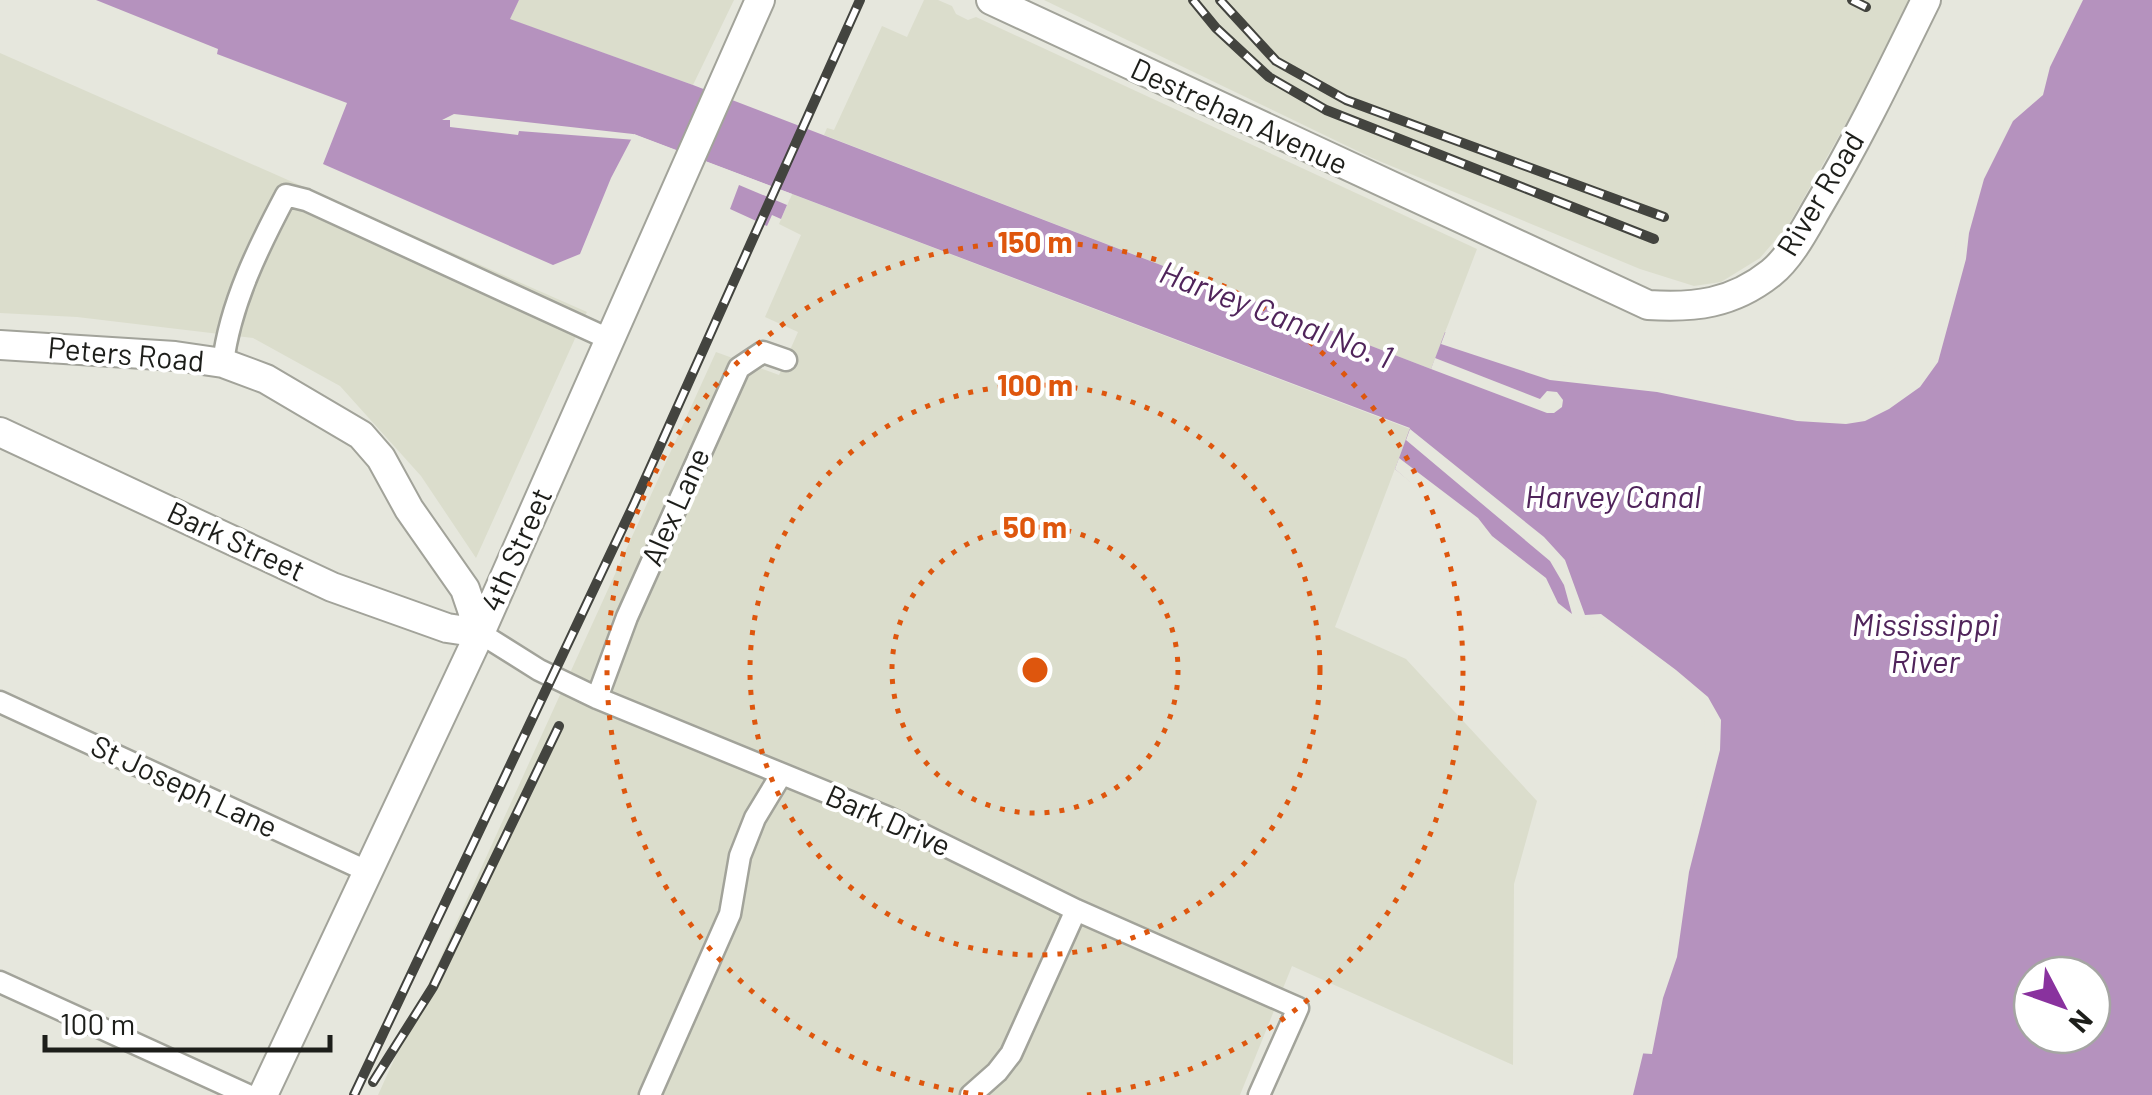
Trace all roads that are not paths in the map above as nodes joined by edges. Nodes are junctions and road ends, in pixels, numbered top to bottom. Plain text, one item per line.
1 (760, 0) edge
2 (991, 0) edge
3 (1926, 0) edge
4 (1488, 233) joint
5 (611, 340) junction
6 (0, 345) edge
7 (786, 360) dead end
8 (223, 362) junction
9 (0, 432) edge
10 (480, 633) junction
11 (598, 698) junction
12 (0, 702) edge
13 (781, 775) junction
14 (368, 872) junction
15 (1076, 910) junction
16 (0, 982) edge
17 (248, 1095) edge
18 (263, 1095) edge
19 (650, 1095) edge
20 (970, 1095) edge
21 (1259, 1095) edge

1 - 5 main road, 4th Street
2 - 4 main road, Destrehan Avenue
3 - 4 main road, River Road
5 - 8 street
5 - 10 main road, 4th Street
6 - 8 main road, Peters Road
7 - 11 street, Alex Lane
8 - 10 main road, Peters Road
9 - 10 main road, Bark Street
10 - 11 street, Bark Drive
10 - 14 main road, 4th Street
11 - 13 street, Bark Drive
12 - 14 street, St Joseph Lane
13 - 15 street, Bark Drive
13 - 19 street
14 - 18 main road, 4th Street
15 - 20 street
15 - 21 street, Bark Drive
16 - 17 street

